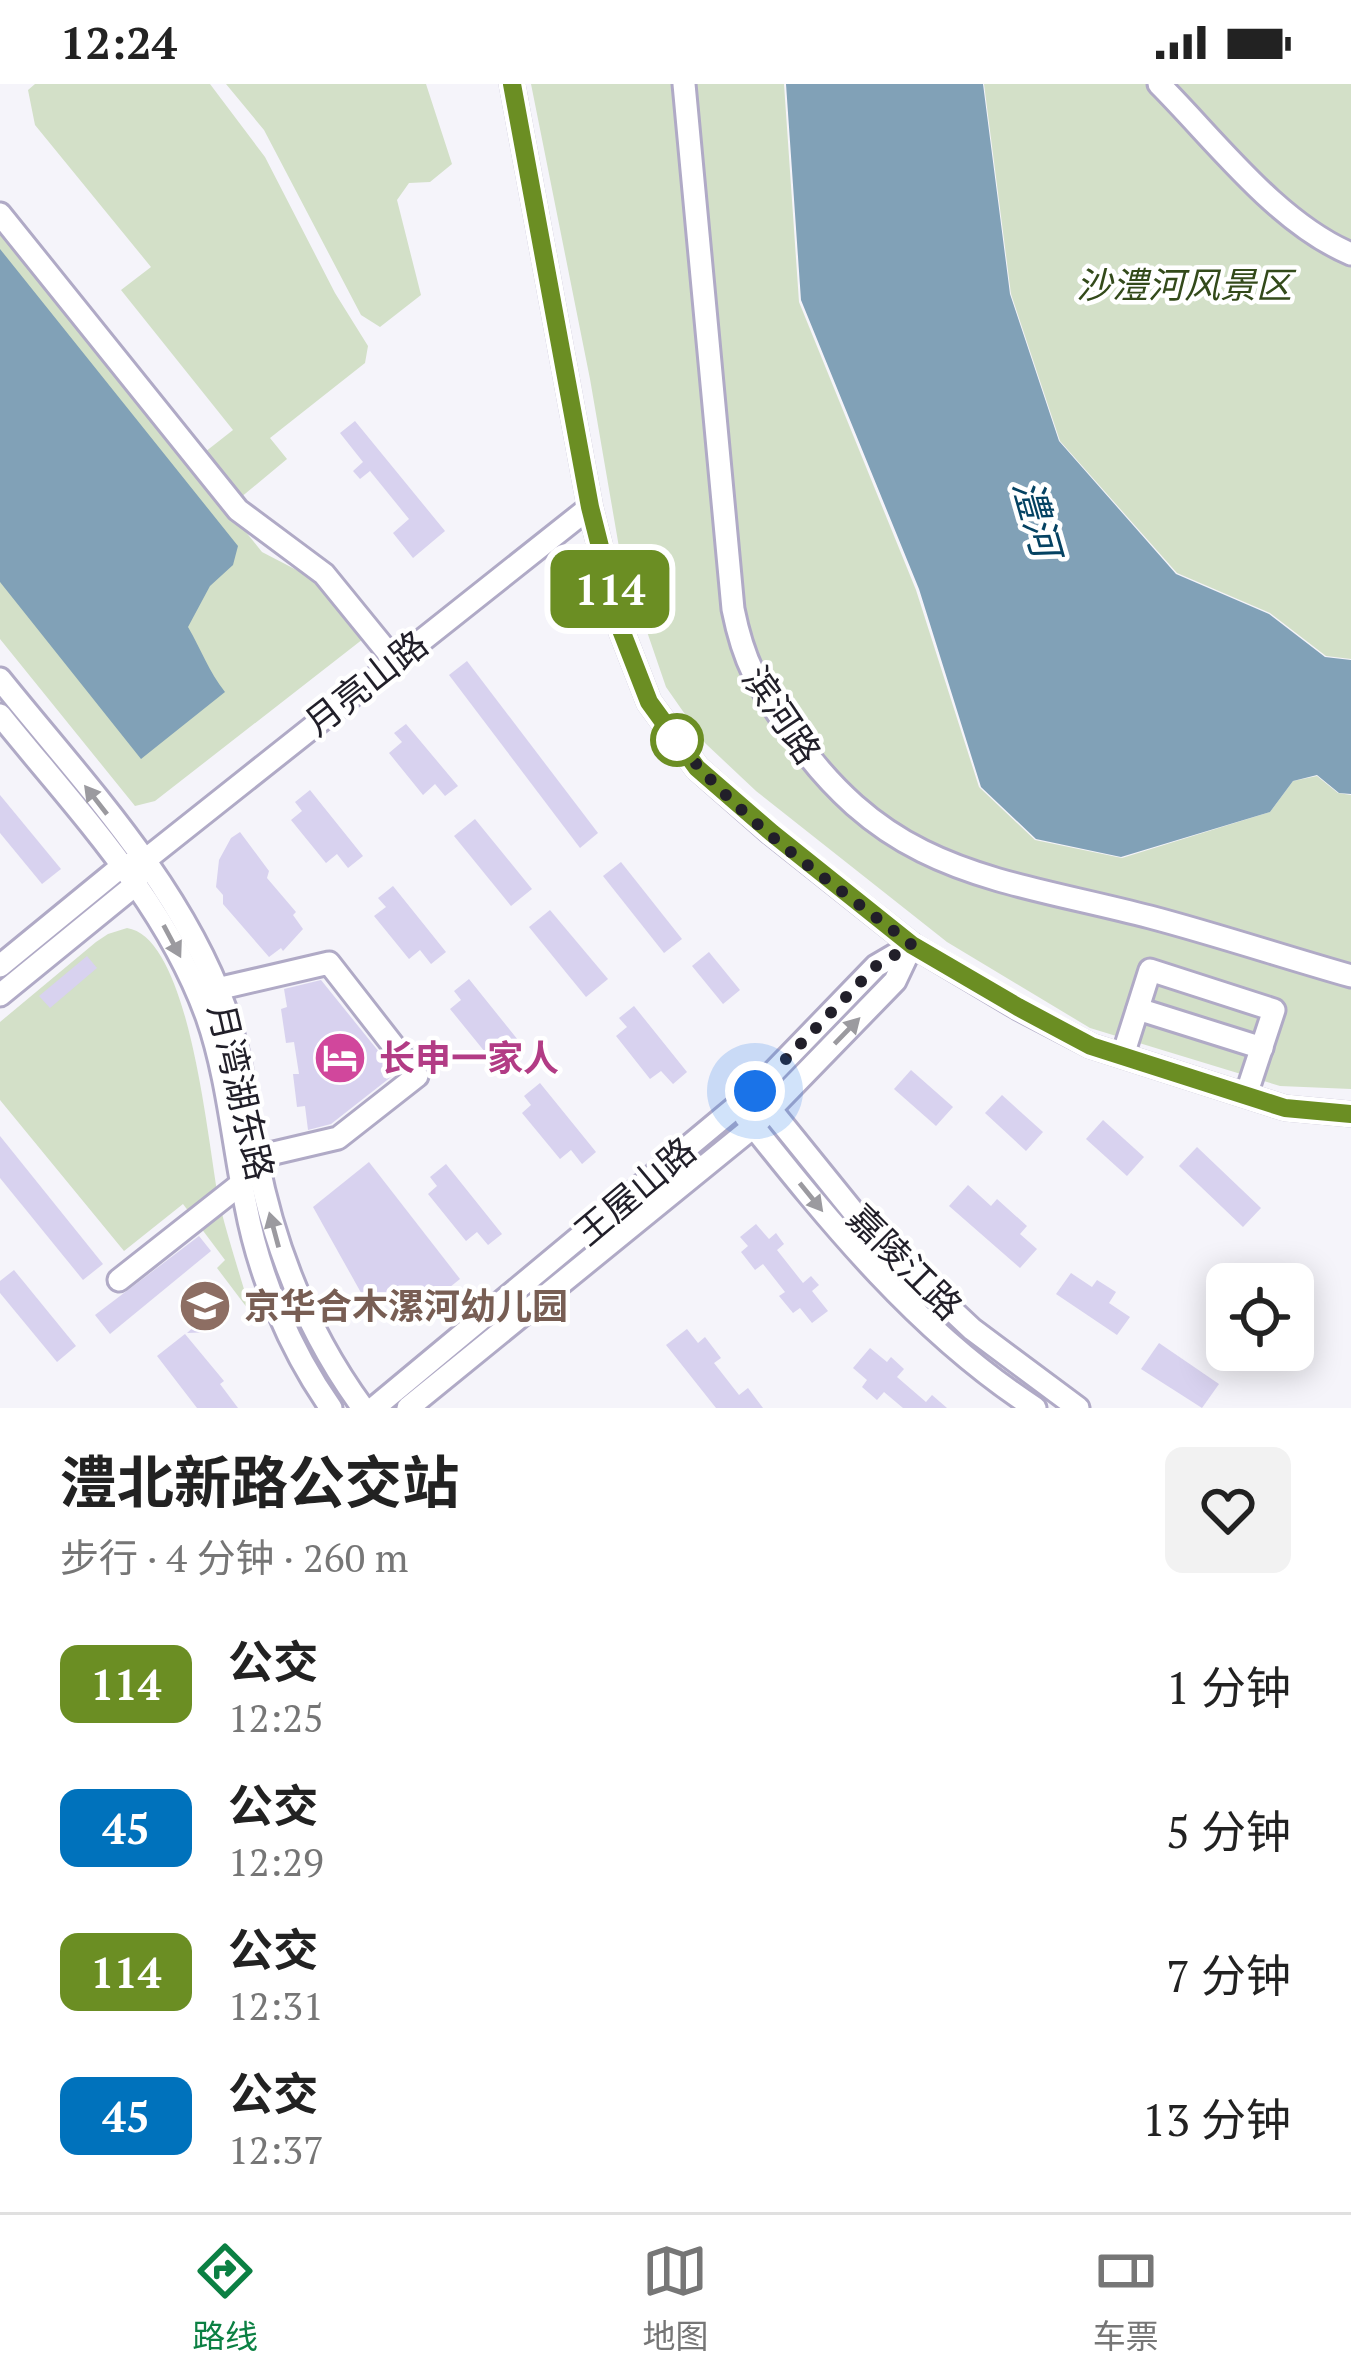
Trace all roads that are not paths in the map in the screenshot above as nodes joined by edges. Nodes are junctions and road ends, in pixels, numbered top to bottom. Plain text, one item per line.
1 (512, 84) edge
2 (684, 84) edge
3 (1159, 84) edge
4 (0, 214) edge
5 (1351, 254) edge
6 (590, 507) junction
7 (394, 660) junction
8 (0, 679) edge
9 (0, 715) edge
10 (134, 871) junction
11 (912, 945) junction
12 (0, 966) edge
13 (1351, 976) edge
14 (217, 989) junction
15 (0, 995) edge
16 (1138, 1009) junction
17 (1262, 1048) junction
18 (1123, 1055) junction
19 (755, 1091) junction
20 (1246, 1095) junction
21 (737, 1106) junction
22 (770, 1109) junction
23 (1351, 1114) edge
24 (753, 1127) junction
25 (257, 1157) junction
26 (242, 1183) junction
27 (118, 1280) dead end
28 (331, 1408) edge
29 (363, 1408) edge
30 (374, 1408) edge
31 (409, 1408) edge
32 (1035, 1408) edge
33 (1078, 1408) edge

1 - 6 street
2 - 13 street, 滨河路
3 - 5 street
4 - 7 street
6 - 7 street, 月亮山路
6 - 11 street
7 - 10 street, 月亮山路
10 -> 8 street, 月湾湖东路
9 - 10 street, 月湾湖东路
10 - 12 street, 月亮山路
10 - 14 street, 月湾湖东路
10 - 15 street, 月亮山路
10 -> 26 street, 月湾湖东路
11 - 18 street
11 - 19 street, 王屋山路
22 -> 11 street, 王屋山路
14 - 25 street, 月湾湖东路
14 - 25 street
16 - 17 street
16 - 17 street
16 - 18 street
17 - 20 street
18 - 20 street
19 - 21 street, 王屋山路
19 - 22 street, 嘉陵江路
20 - 23 street
21 - 24 street, 嘉陵江路
21 - 30 street, 王屋山路
22 - 24 street, 王屋山路
22 - 33 street, 嘉陵江路
24 - 31 street, 王屋山路
24 -> 32 street, 嘉陵江路
29 -> 25 street, 月湾湖东路
26 - 27 street
26 - 28 street, 月湾湖东路

